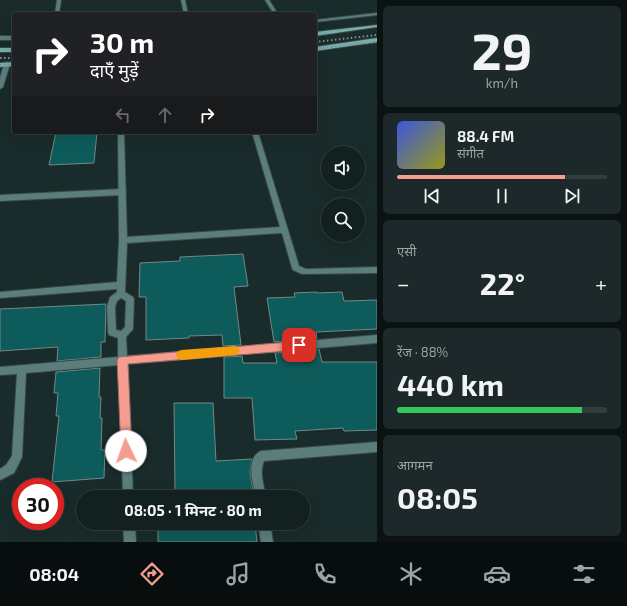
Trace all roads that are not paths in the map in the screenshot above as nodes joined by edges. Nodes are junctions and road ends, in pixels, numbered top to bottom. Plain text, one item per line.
1 (59, 0) edge
2 (183, 0) edge
3 (267, 0) edge
4 (58, 12) edge
5 (186, 12) edge
6 (275, 12) edge
7 (377, 14) edge
8 (317, 21) edge
9 (377, 26) edge
10 (317, 34) edge
11 (0, 38) edge
12 (12, 38) edge
13 (377, 40) edge
14 (317, 49) edge
15 (0, 50) edge
16 (12, 50) edge
17 (7, 64) junction
18 (12, 64) edge
19 (0, 65) edge
20 (0, 87) edge
21 (121, 134) edge
22 (256, 134) edge
23 (122, 192) junction
24 (0, 198) edge
25 (285, 230) junction
26 (123, 240) junction
27 (377, 270) edge
28 (121, 290) junction
29 (0, 295) edge
30 (122, 336) junction
31 (377, 338) edge
32 (122, 360) junction
33 (22, 369) junction
34 (0, 370) edge
35 (377, 447) edge
36 (0, 475) edge
37 (128, 490) edge
38 (260, 490) edge
39 (129, 530) edge
40 (265, 530) edge
41 (130, 542) edge
42 (267, 542) edge

1 - 4 street
2 - 5 street
3 - 6 street
7 - 8 street
9 - 10 main road
11 - 12 street
13 - 14 main road
15 - 16 main road
17 - 18 main road
17 - 19 main road
17 - 20 street
21 - 23 street
22 - 25 street
23 - 24 street
23 - 26 street
25 - 26 street
25 - 27 street
26 - 28 street
28 - 29 street
28 - 30 street
28 - 30 street
30 - 32 street
31 - 32 street
32 - 33 street
32 - 37 street
33 - 34 street
33 - 36 street
35 - 38 street
39 - 41 street
40 - 42 street

